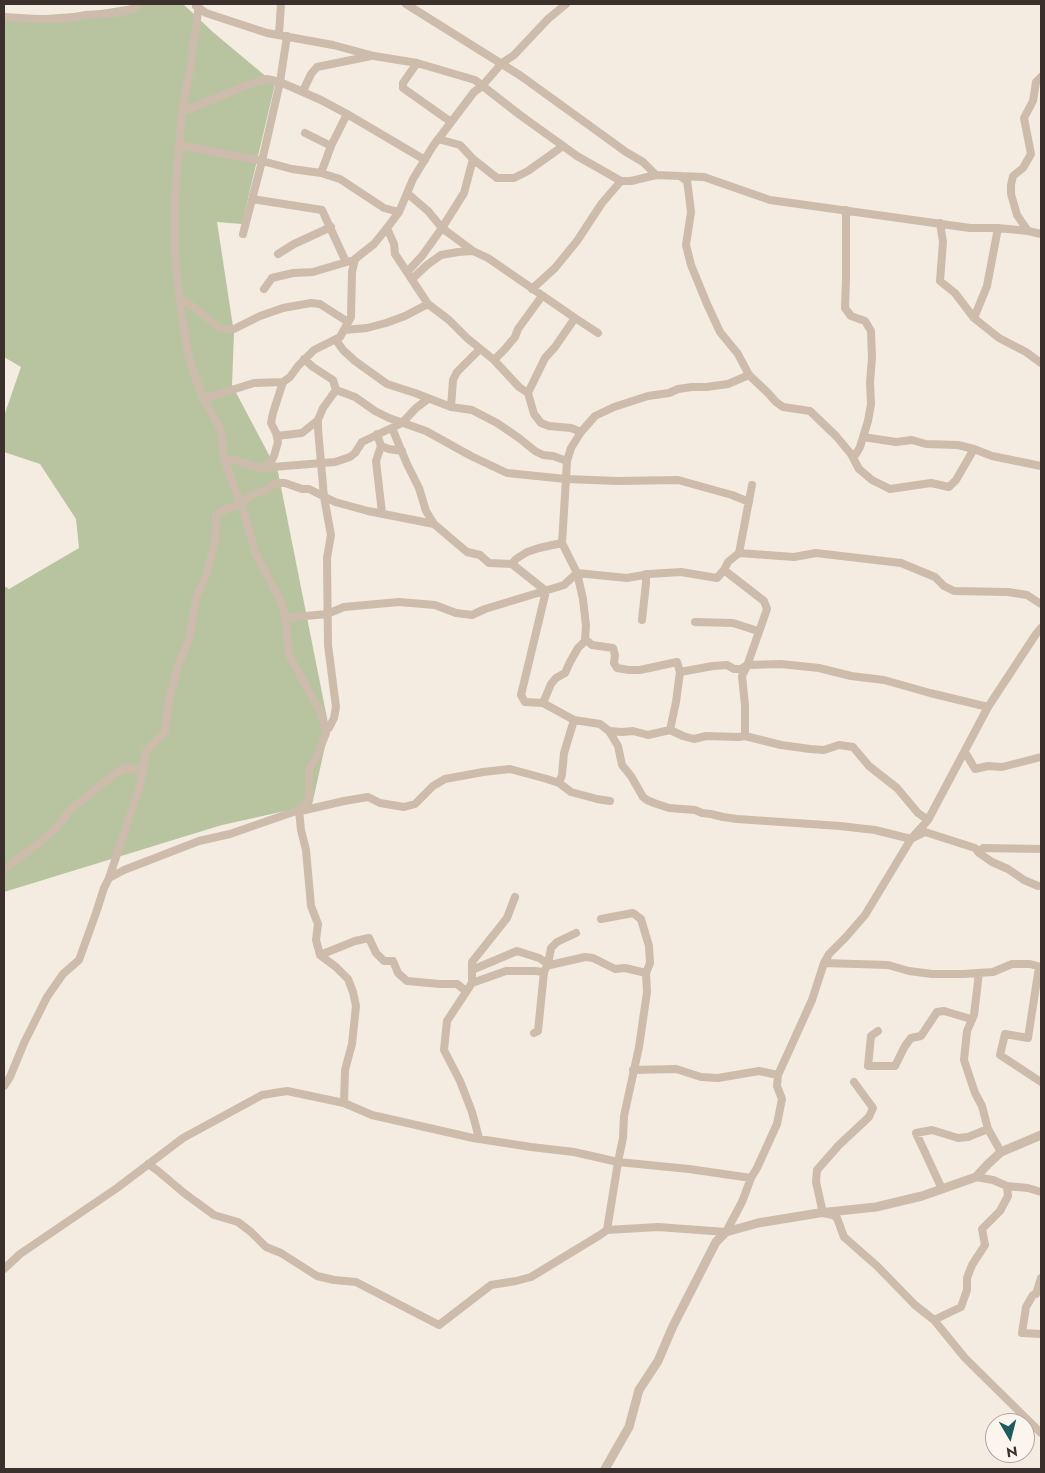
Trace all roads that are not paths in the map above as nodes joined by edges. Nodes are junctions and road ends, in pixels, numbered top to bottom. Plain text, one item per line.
1 (139, 4) edge
2 (281, 4) edge
3 (406, 4) edge
4 (566, 4) edge
5 (197, 5) edge
6 (4, 16) edge
7 (283, 35) junction
8 (374, 56) junction
9 (417, 63) junction
10 (502, 63) junction
11 (1041, 77) edge
12 (280, 82) junction
13 (482, 86) junction
14 (303, 91) junction
15 (182, 112) junction
16 (346, 114) junction
17 (451, 122) junction
18 (305, 133) dead end
19 (438, 139) junction
20 (179, 145) junction
21 (331, 146) junction
22 (563, 146) junction
23 (472, 158) junction
24 (425, 160) junction
25 (262, 161) junction
26 (320, 173) junction
27 (656, 176) junction
28 (680, 176) junction
29 (621, 181) junction
30 (408, 193) junction
31 (252, 199) junction
32 (846, 210) junction
33 (399, 212) junction
34 (940, 223) junction
35 (331, 227) junction
36 (387, 228) junction
37 (442, 228) junction
38 (998, 228) junction
39 (1028, 231) junction
40 (243, 234) dead end
41 (1041, 234) edge
42 (473, 251) junction
43 (278, 254) dead end
44 (355, 259) junction
45 (346, 262) junction
46 (410, 275) junction
47 (264, 289) dead end
48 (532, 289) junction
49 (542, 296) junction
50 (179, 298) junction
51 (428, 304) junction
52 (575, 318) junction
53 (974, 318) junction
54 (346, 326) junction
55 (598, 333) dead end
56 (336, 340) junction
57 (480, 349) junction
58 (304, 359) junction
59 (494, 360) junction
60 (1041, 363) edge
61 (749, 376) junction
62 (283, 382) junction
63 (336, 390) junction
64 (528, 393) junction
65 (203, 399) junction
66 (428, 399) junction
67 (451, 407) junction
68 (318, 420) junction
69 (402, 423) junction
70 (392, 428) junction
71 (581, 432) junction
72 (377, 434) junction
73 (276, 436) junction
74 (863, 437) junction
75 (381, 446) junction
76 (974, 450) junction
77 (402, 451) junction
78 (851, 454) junction
79 (224, 459) junction
80 (567, 461) junction
81 (322, 462) junction
82 (1041, 466) edge
83 (260, 468) junction
84 (566, 479) junction
85 (752, 485) dead end
86 (324, 497) junction
87 (749, 502) junction
88 (240, 503) junction
89 (382, 513) junction
90 (434, 524) junction
91 (562, 543) junction
92 (739, 553) junction
93 (512, 564) junction
94 (724, 570) junction
95 (577, 573) junction
96 (646, 574) junction
97 (546, 591) junction
98 (1041, 604) edge
99 (327, 614) junction
100 (285, 618) junction
101 (642, 620) dead end
102 (695, 622) dead end
103 (1041, 628) edge
104 (758, 631) junction
105 (586, 640) junction
106 (747, 665) junction
107 (680, 672) junction
108 (543, 702) junction
109 (988, 707) junction
110 (574, 720) junction
111 (329, 728) dead end
112 (670, 730) junction
113 (608, 731) junction
114 (745, 736) junction
115 (965, 752) junction
116 (1041, 757) edge
117 (144, 770) junction
118 (559, 783) junction
119 (610, 801) dead end
120 (299, 810) junction
121 (928, 820) junction
122 (911, 839) junction
123 (1041, 849) edge
124 (979, 853) junction
125 (4, 868) edge
126 (109, 878) junction
127 (1041, 886) edge
128 (515, 896) dead end
129 (601, 919) dead end
130 (576, 934) dead end
131 (320, 955) junction
132 (548, 964) junction
133 (824, 964) junction
134 (1040, 967) edge
135 (472, 970) junction
136 (544, 972) junction
137 (646, 972) junction
138 (979, 973) junction
139 (472, 983) junction
140 (466, 991) junction
141 (971, 1019) junction
142 (878, 1032) dead end
143 (534, 1033) dead end
144 (634, 1070) junction
145 (778, 1075) junction
146 (854, 1082) dead end
147 (1041, 1082) edge
148 (4, 1086) edge
149 (344, 1103) junction
150 (988, 1129) junction
151 (1041, 1135) edge
152 (479, 1138) junction
153 (1001, 1152) junction
154 (618, 1162) junction
155 (148, 1164) junction
156 (976, 1177) junction
157 (751, 1178) junction
158 (1007, 1186) junction
159 (942, 1188) junction
160 (1041, 1192) edge
161 (823, 1213) junction
162 (606, 1230) junction
163 (726, 1232) junction
164 (4, 1269) edge
165 (1041, 1278) edge
166 (934, 1320) junction
167 (1041, 1334) edge
168 (1041, 1433) edge
169 (605, 1469) edge

1 - 6 street
2 - 7 street
3 - 10 street
4 - 10 street
5 - 7 street
5 - 15 street
7 - 8 street
7 - 12 street
8 - 9 street
8 - 14 street
9 - 13 street
9 - 17 street
10 - 13 street
10 - 27 street
11 - 39 street
12 - 14 street
12 - 15 street
12 - 25 street
13 - 17 street
13 - 22 street
14 - 16 street
15 - 20 street
16 - 21 street
16 - 24 street
17 - 19 street
18 - 21 street
19 - 23 street
19 - 24 street
20 - 25 street
20 - 50 street
21 - 26 street
22 - 23 street
22 - 29 street
23 - 37 street
24 - 30 street
25 - 26 street
25 - 31 street
26 - 33 street
27 - 28 street
27 - 29 street
28 - 32 street
28 - 61 street
29 - 48 street
30 - 33 street
30 - 37 street
31 - 35 street
31 - 40 street
32 - 34 street
32 - 74 street
33 - 36 street
34 - 38 street
34 - 53 street
35 - 43 street
35 - 45 street
36 - 44 street
36 - 46 street
37 - 42 street
37 - 46 street
38 - 39 street
38 - 53 street
39 - 41 street
42 - 46 street
42 - 48 street
44 - 45 street
44 - 54 street
45 - 47 street
46 - 51 street
48 - 49 street
49 - 52 street
49 - 59 street
50 - 54 street
50 - 65 street
51 - 54 street
51 - 57 street
52 - 55 street
52 - 64 street
53 - 60 street
54 - 56 street
56 - 58 street
56 - 66 street
57 - 59 street
57 - 67 street
58 - 62 street
58 - 63 street
59 - 64 street
61 - 71 street
61 - 78 street
62 - 65 street
62 - 73 street
63 - 68 street
63 - 69 street
64 - 71 street
65 - 79 street
66 - 67 street
66 - 69 street
67 - 80 street
68 - 73 street
68 - 81 street
69 - 70 street
69 - 84 street
70 - 72 street
70 - 77 street
71 - 80 street
72 - 75 street
72 - 81 street
73 - 83 street
74 - 76 street
74 - 78 street
75 - 77 street
75 - 89 street
76 - 78 street
76 - 82 street
77 - 90 street
79 - 83 street
79 - 88 street
80 - 84 street
81 - 83 street
81 - 86 street
84 - 87 street
84 - 91 street
85 - 87 street
86 - 88 street
86 - 89 street
86 - 99 street
87 - 92 street
88 - 100 street
88 - 117 street
89 - 90 street
90 - 93 street
91 - 93 street
91 - 95 street
92 - 94 street
92 - 98 street
93 - 97 street
94 - 96 street
94 - 104 street
95 - 96 street
95 - 97 street
95 - 105 street
96 - 101 street
97 - 99 street
97 - 108 street
99 - 100 street
99 - 111 street
100 - 120 street
102 - 104 street
103 - 109 street
104 - 106 street
105 - 107 street
105 - 108 street
106 - 107 street
106 - 109 street
106 - 114 street
107 - 112 street
108 - 110 street
109 - 115 street
110 - 113 street
110 - 118 street
112 - 113 street
112 - 114 street
113 - 122 street
114 - 121 street
115 - 116 street
115 - 121 street
117 - 125 street
117 - 126 street
118 - 119 street
118 - 120 street
120 - 126 street
120 - 131 street
121 - 122 street
122 - 124 street
122 - 133 street
123 - 124 street
124 - 127 street
126 - 148 street
128 - 135 street
129 - 137 street
130 - 132 street
131 - 140 street
131 - 149 street
132 - 135 street
132 - 136 street
132 - 137 street
133 - 138 street
133 - 145 street
134 - 138 street
134 - 147 street
135 - 139 street
136 - 139 street
136 - 143 street
137 - 144 street
138 - 141 street
139 - 140 street
140 - 152 street
141 - 142 street
141 - 150 street
144 - 145 street
144 - 154 street
145 - 157 street
146 - 161 street
149 - 152 street
149 - 155 street
150 - 153 street
150 - 159 street
151 - 153 street
152 - 154 street
153 - 156 street
154 - 157 street
154 - 162 street
155 - 162 street
155 - 164 street
156 - 158 street
156 - 159 street
157 - 163 street
158 - 160 street
158 - 166 street
159 - 161 street
161 - 163 street
161 - 166 street
162 - 163 street
163 - 169 street
165 - 167 street
166 - 168 street

